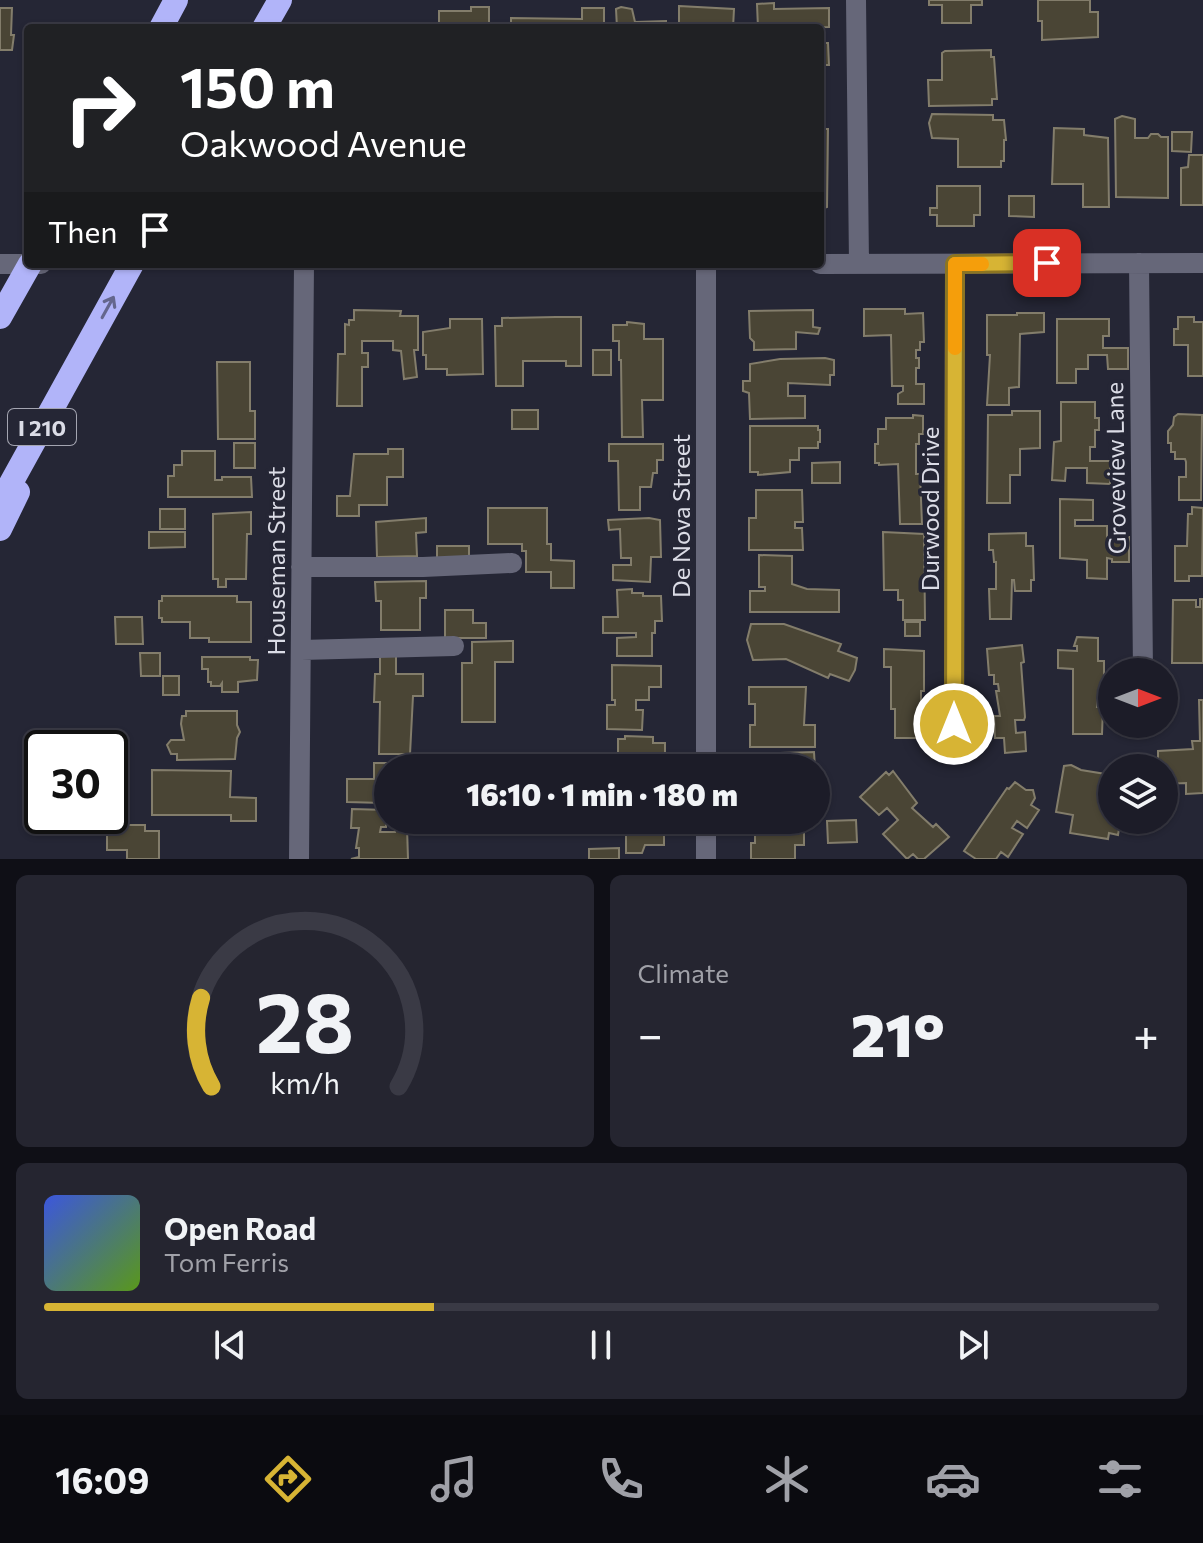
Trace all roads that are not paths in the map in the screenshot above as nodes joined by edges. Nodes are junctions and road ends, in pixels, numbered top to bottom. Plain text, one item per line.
1 (176, 0) edge
2 (280, 0) edge
3 (856, 0) edge
4 (163, 24) edge
5 (266, 24) edge
6 (1139, 263) junction
7 (1203, 263) edge
8 (0, 264) edge
9 (24, 264) edge
10 (824, 264) edge
11 (859, 264) junction
12 (955, 264) junction
13 (28, 268) edge
14 (130, 268) edge
15 (304, 268) edge
16 (706, 268) edge
17 (0, 317) edge
18 (84, 350) junction
19 (0, 503) edge
20 (0, 529) edge
21 (512, 563) dead end
22 (301, 567) junction
23 (454, 646) dead end
24 (301, 650) junction
25 (1143, 658) edge
26 (706, 754) edge
27 (954, 755) dead end
28 (706, 834) edge
29 (299, 859) edge
30 (706, 859) edge

1 - 4 highway
2 - 5 highway
3 - 11 street
6 - 7 street
6 - 12 street
6 - 25 street, Groveview Lane
8 - 9 street
10 - 11 street
11 - 12 street
12 - 27 street, Durwood Drive
13 - 17 highway
18 -> 14 highway, I 210
15 - 22 street, Houseman Street
16 - 26 street, De Nova Street
18 - 19 highway, I 210
18 - 20 highway
21 - 22 street
22 - 24 street, Houseman Street
23 - 24 street
24 - 29 street, Houseman Street
28 - 30 street

